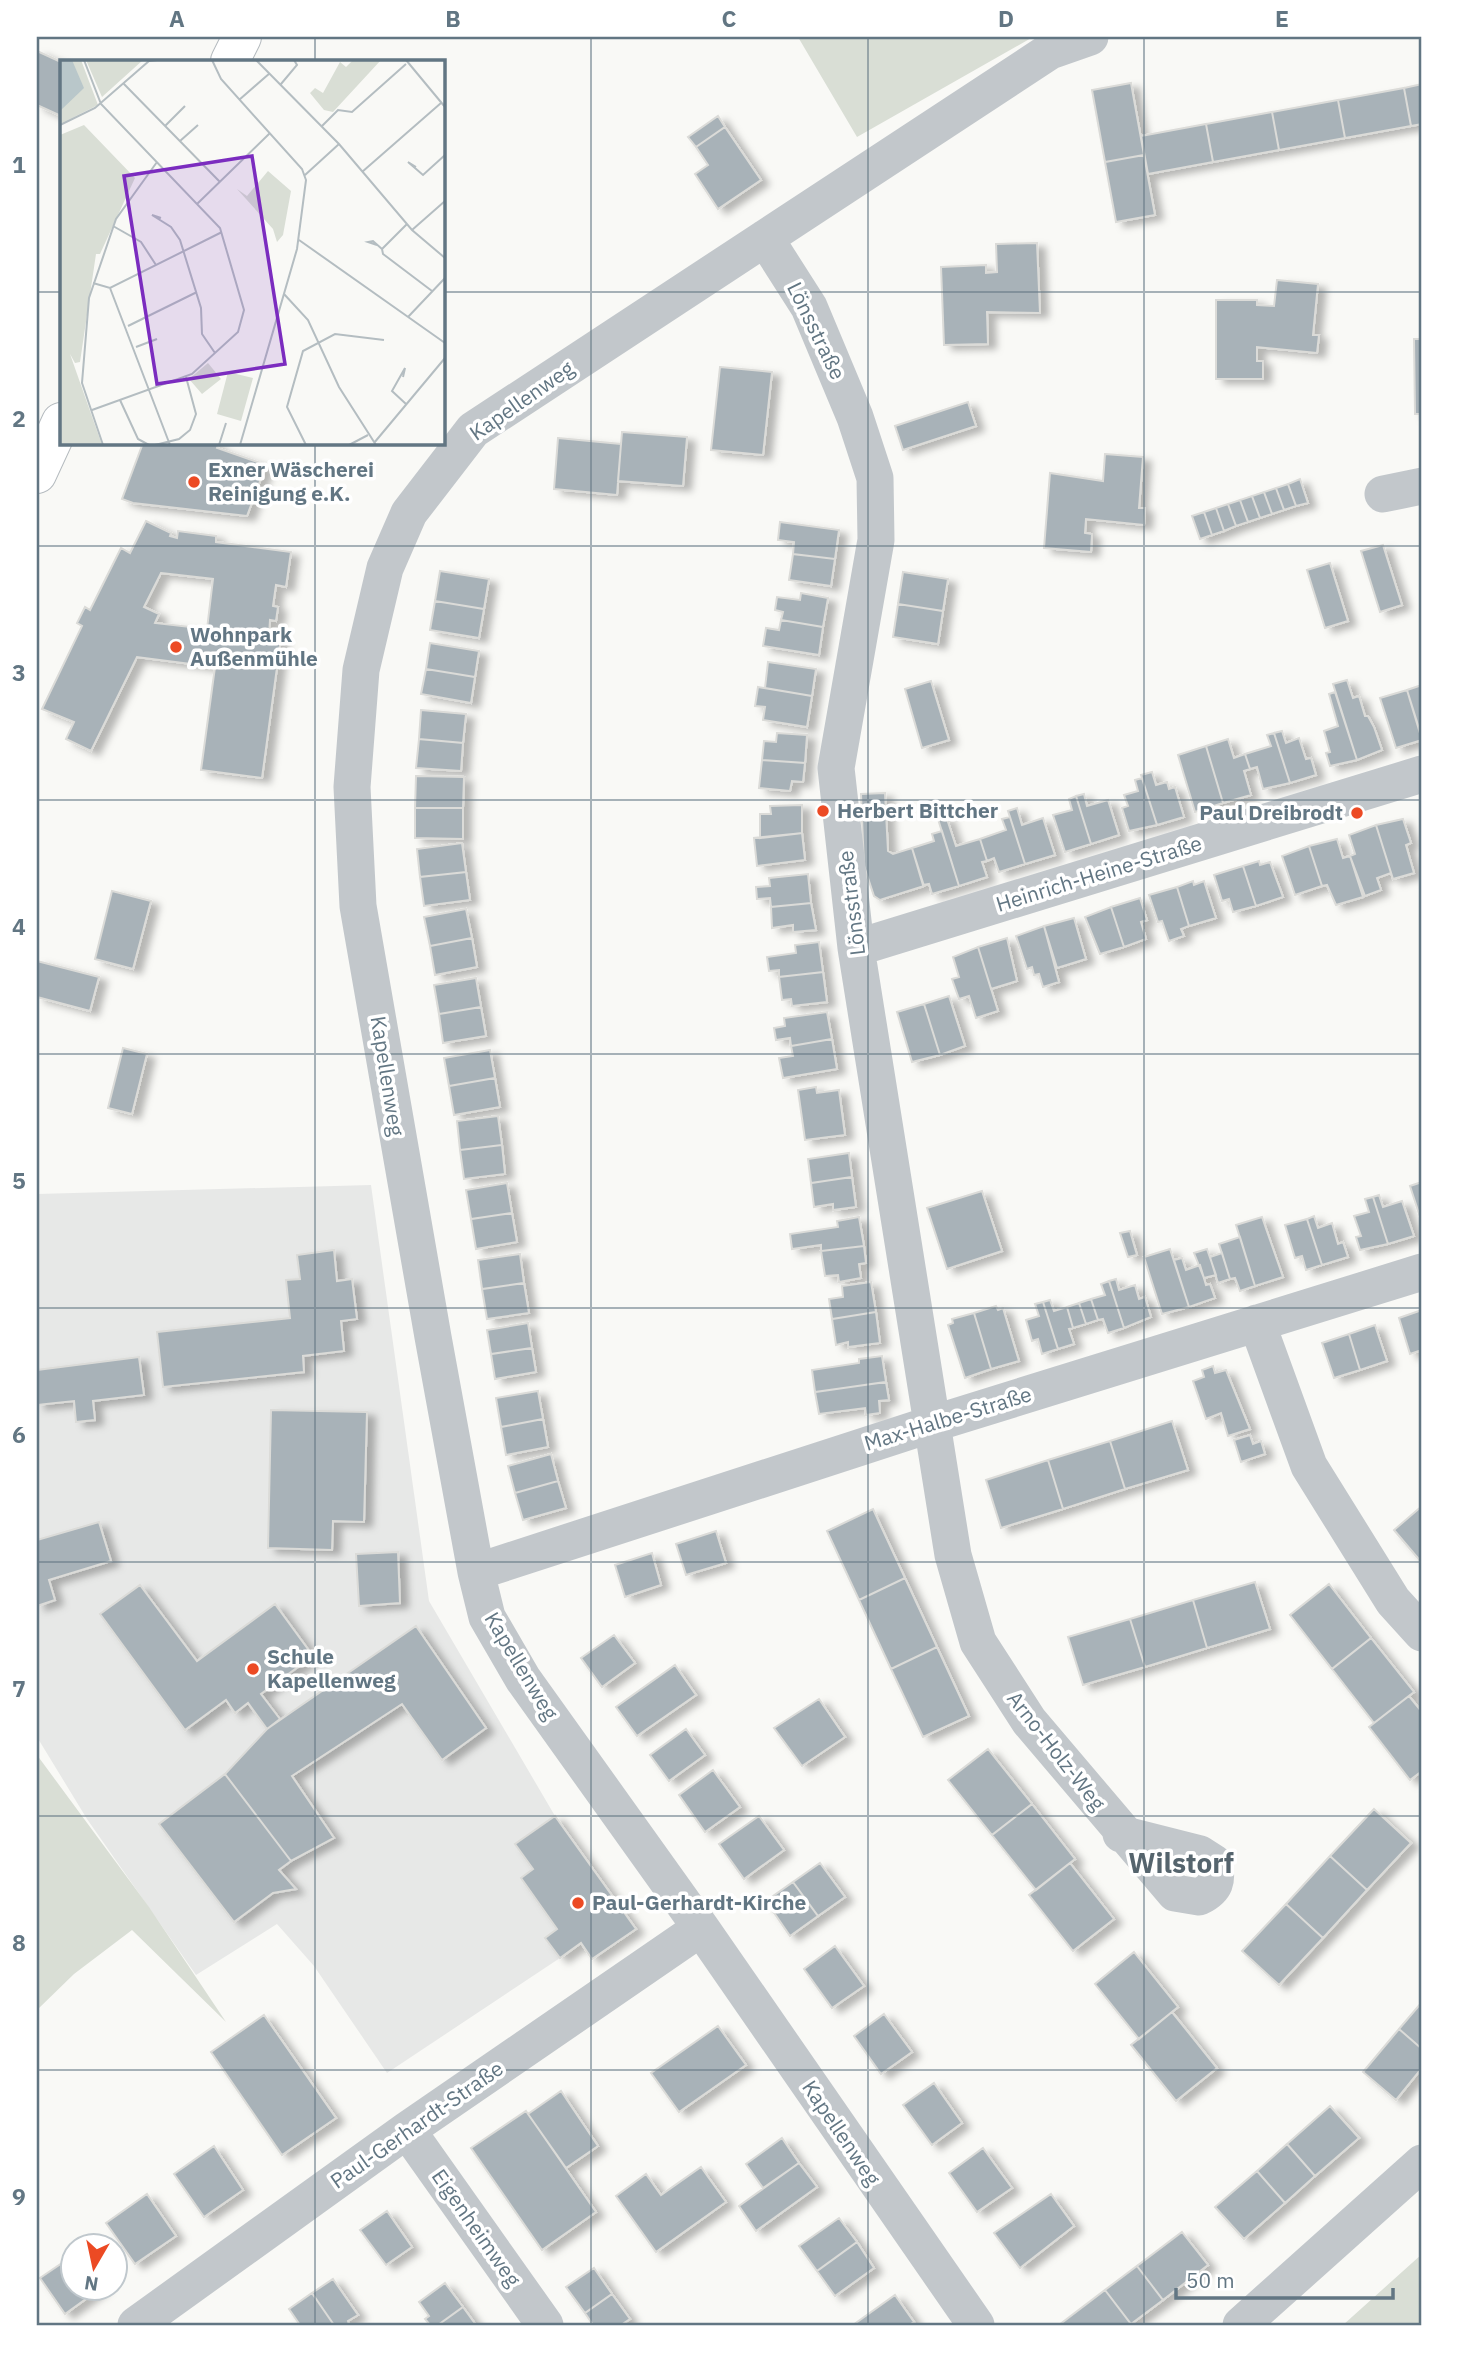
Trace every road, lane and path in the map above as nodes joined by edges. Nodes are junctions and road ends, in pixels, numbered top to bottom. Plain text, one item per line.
1 (242, 37) edge
2 (1090, 37) edge
3 (230, 60) edge
4 (765, 237) junction
5 (60, 424) edge
6 (37, 474) edge
7 (1422, 486) edge
8 (1383, 494) dead end
9 (1422, 774) edge
10 (856, 948) junction
11 (1422, 1272) edge
12 (1257, 1323) junction
13 (932, 1424) junction
14 (476, 1572) junction
15 (1422, 1633) edge
16 (1121, 1834) dead end
17 (701, 1927) junction
18 (407, 2130) junction
19 (1422, 2163) edge
20 (136, 2325) edge
21 (545, 2325) edge
22 (976, 2325) edge
23 (1241, 2325) edge

1 - 3 main road
2 - 4 street, Kapellenweg
4 - 10 street, Lönsstraße
4 - 14 street, Kapellenweg
5 - 6 main road
7 - 8 street
9 - 10 street, Heinrich-Heine-Straße
10 - 13 street, Lönsstraße
11 - 12 street, Max-Halbe-Straße
12 - 13 street, Max-Halbe-Straße
12 - 15 street
13 - 14 street, Max-Halbe-Straße
13 - 16 street, Arno-Holz-Weg
14 - 17 street, Kapellenweg
17 - 18 street, Paul-Gerhardt-Straße
17 - 22 street, Kapellenweg
18 - 20 street, Paul-Gerhardt-Straße
18 - 21 street, Eigenheimweg
19 - 23 street

